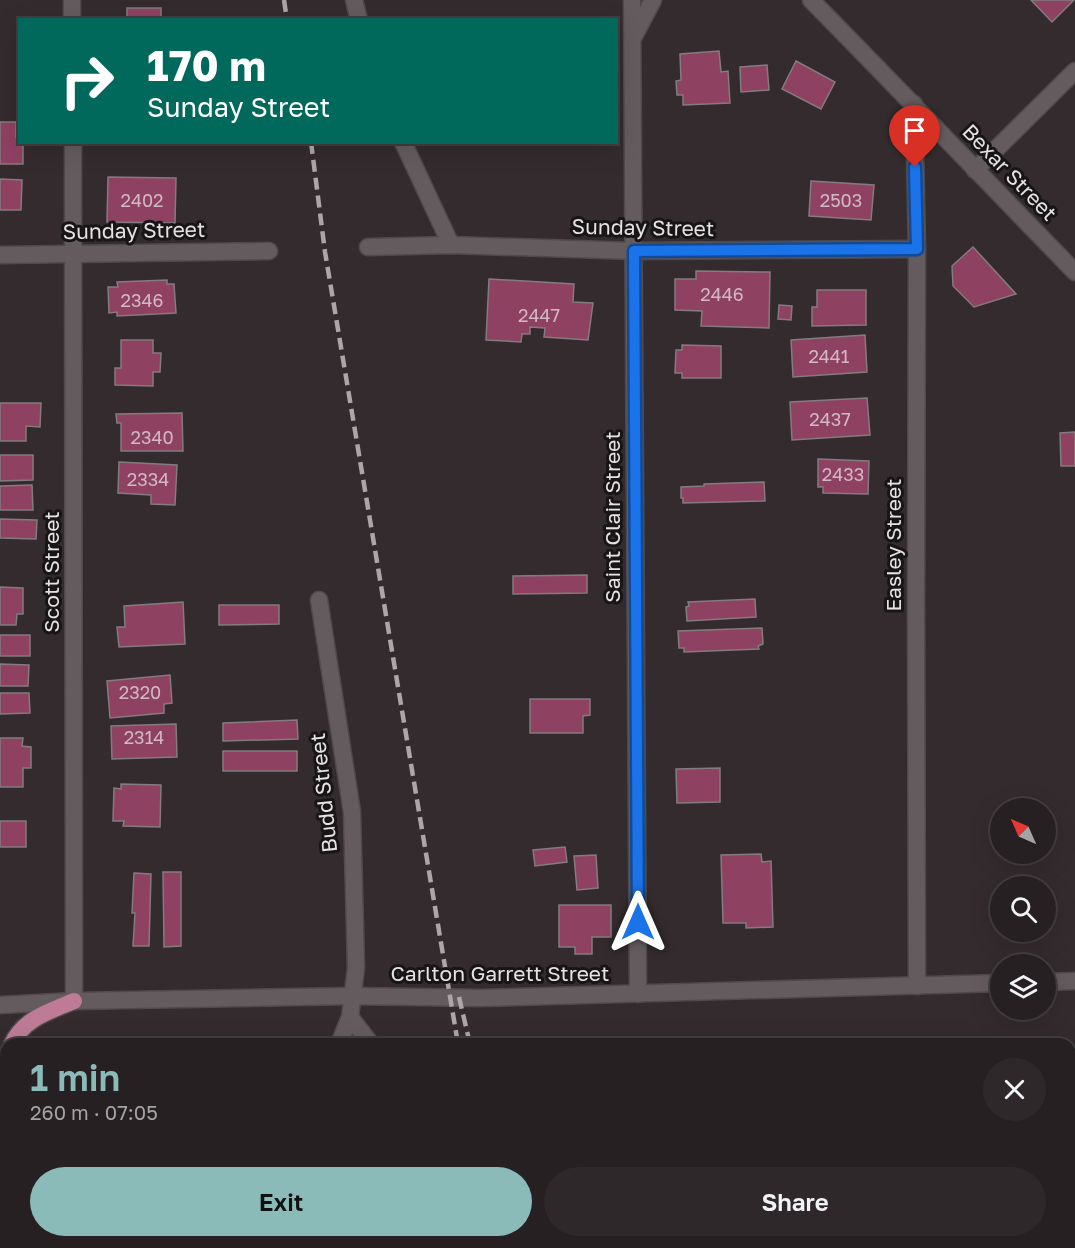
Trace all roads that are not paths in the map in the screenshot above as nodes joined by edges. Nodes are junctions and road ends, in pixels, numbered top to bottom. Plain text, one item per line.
1 (72, 0) edge
2 (354, 0) edge
3 (632, 0) edge
4 (653, 0) edge
5 (812, 0) edge
6 (72, 18) edge
7 (358, 18) edge
8 (632, 39) junction
9 (1075, 71) edge
10 (914, 104) junction
11 (73, 144) edge
12 (404, 144) edge
13 (975, 170) junction
14 (451, 245) junction
15 (368, 247) dead end
16 (917, 249) junction
17 (269, 251) dead end
18 (634, 251) junction
19 (73, 254) junction
20 (0, 255) edge
21 (1075, 272) edge
22 (319, 600) dead end
23 (1075, 981) edge
24 (1056, 982) edge
25 (990, 983) edge
26 (917, 986) junction
27 (638, 994) junction
28 (352, 996) junction
29 (74, 1001) junction
30 (0, 1005) edge
31 (350, 1017) junction
32 (15, 1038) edge
33 (341, 1038) edge
34 (366, 1038) edge

1 - 6 street
2 - 7 street
3 - 8 street, Saint Clair Street
4 - 8 street, Saint Clair Street
5 - 10 street, Bexar Street
8 - 18 street, Saint Clair Street
9 - 13 street
10 - 13 street, Bexar Street
10 - 16 street, Easley Street
11 - 19 street, Scott Street
12 - 14 street
13 - 21 street, Bexar Street
14 - 15 street, Sunday Street
14 - 18 street, Sunday Street
16 - 18 street, Sunday Street
16 - 26 street, Easley Street
17 - 19 street, Sunday Street
18 - 27 street, Saint Clair Street
19 - 20 street, Sunday Street
19 - 29 street, Scott Street
22 - 28 street, Budd Street
23 - 24 street
25 - 26 street, Carlton Garrett Street
26 - 27 street, Carlton Garrett Street
27 - 28 street, Carlton Garrett Street
28 - 29 street, Carlton Garrett Street
28 - 31 street, Budd Street
29 - 30 street, Carlton Garrett Street
29 - 32 main road
31 - 33 street, Budd Street
31 - 34 street

